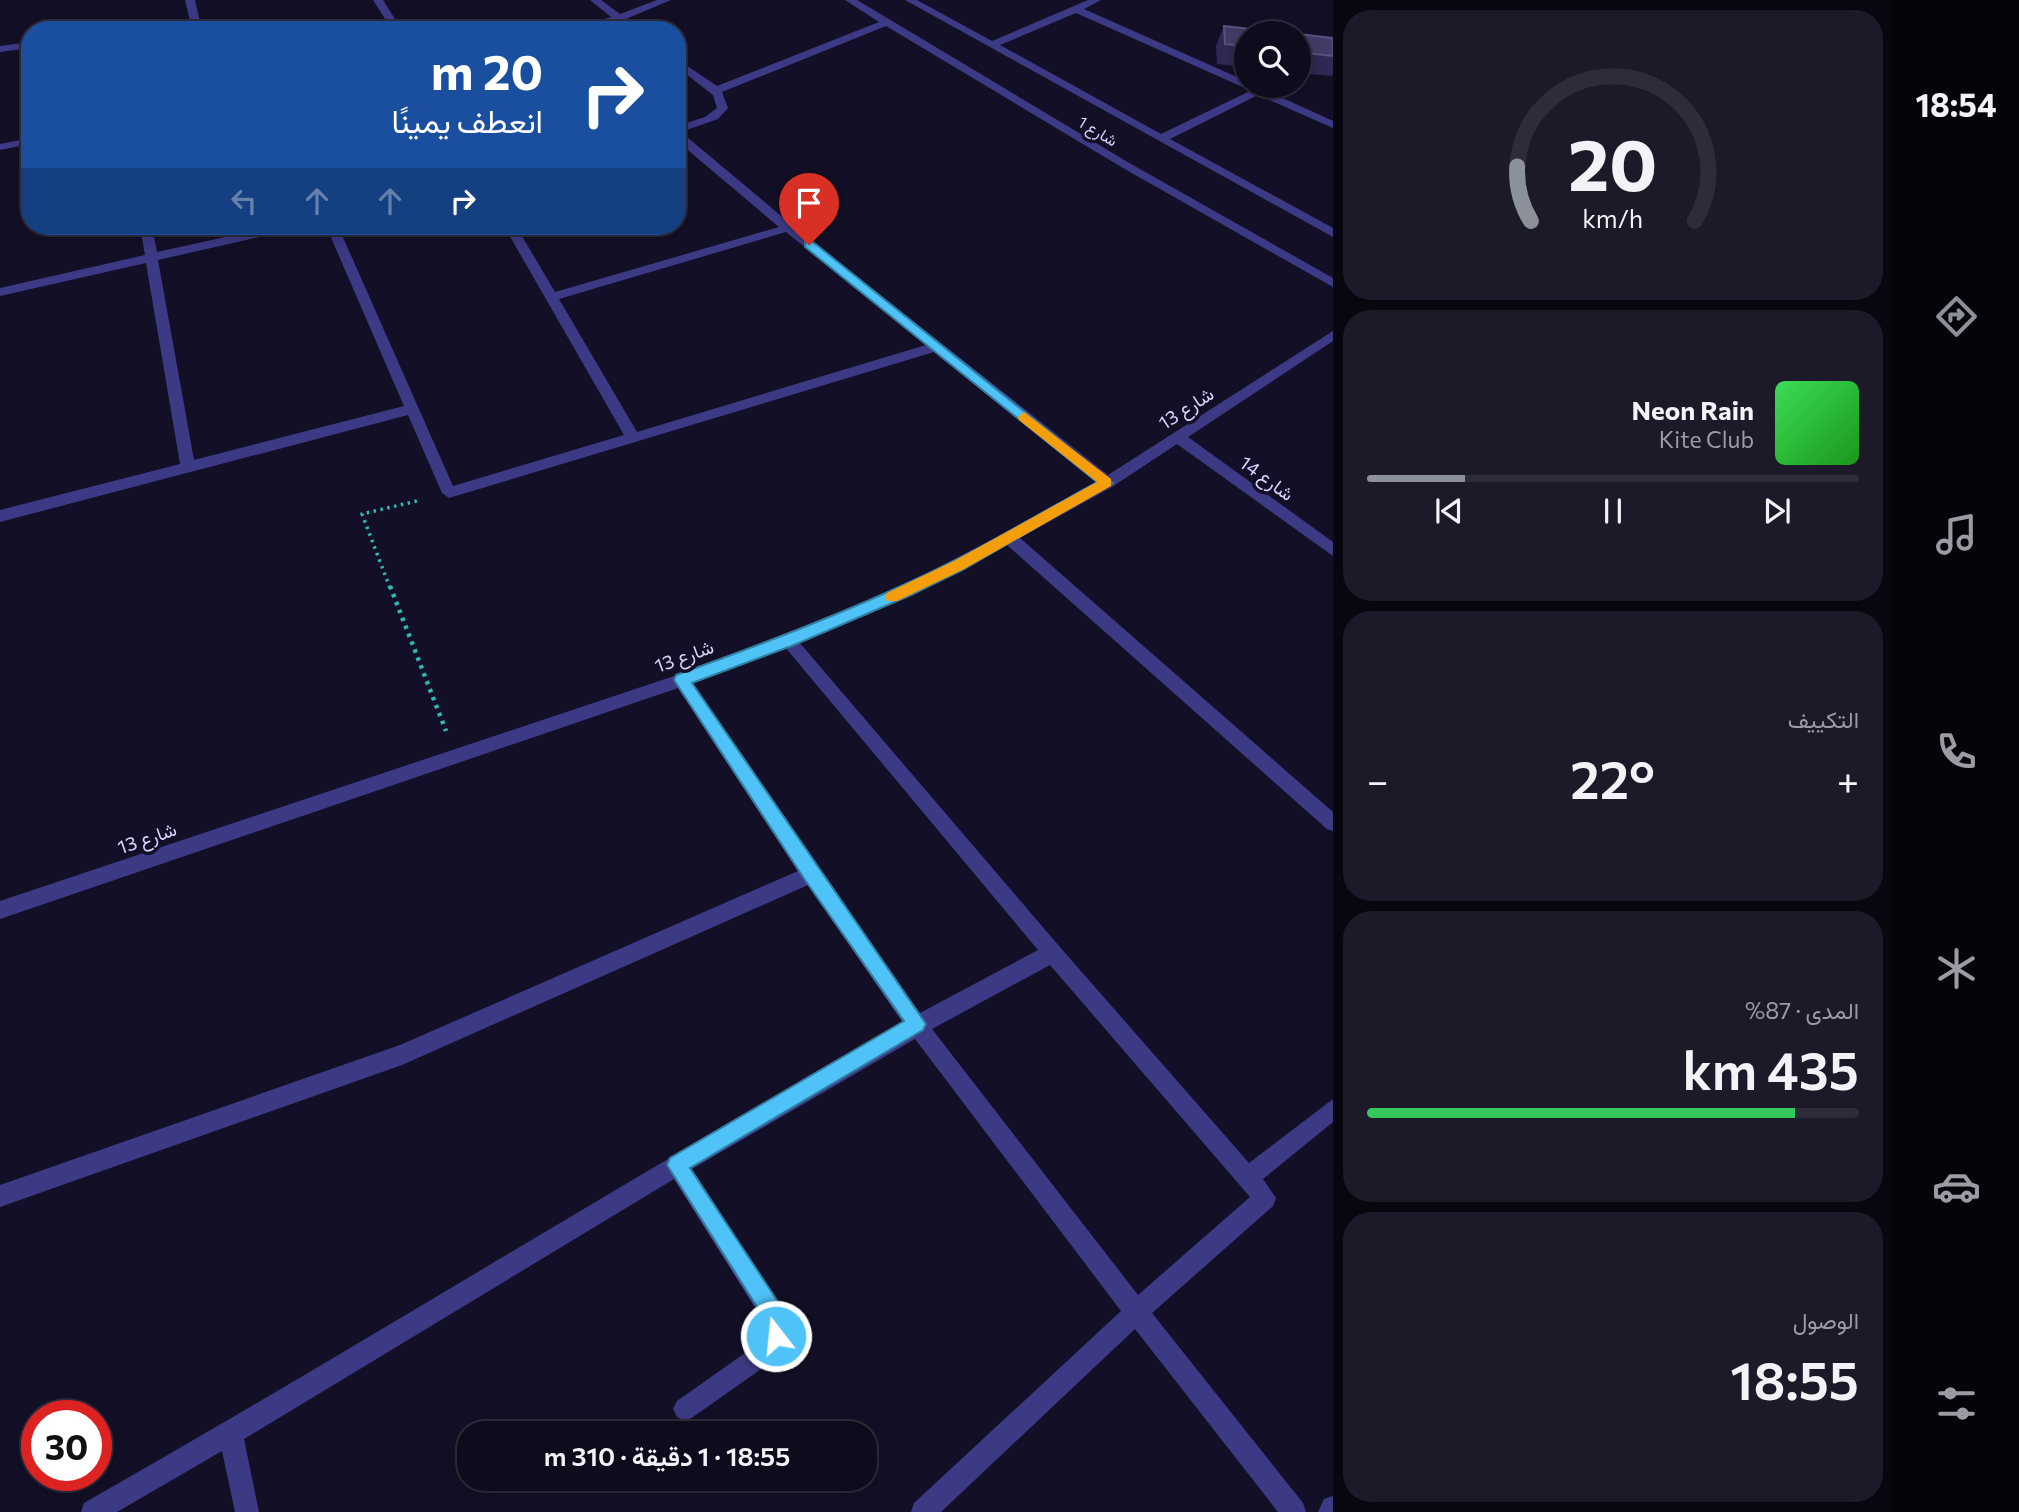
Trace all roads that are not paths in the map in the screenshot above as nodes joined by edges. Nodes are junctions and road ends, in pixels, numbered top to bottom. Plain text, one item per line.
1 (190, 0) edge
2 (378, 0) edge
3 (595, 0) edge
4 (666, 0) edge
5 (850, 0) edge
6 (910, 0) edge
7 (1096, 0) edge
8 (1076, 9) junction
9 (619, 18) junction
10 (196, 21) edge
11 (391, 21) edge
12 (608, 21) edge
13 (623, 21) edge
14 (888, 22) junction
15 (992, 45) junction
16 (21, 46) edge
17 (0, 49) edge
18 (686, 69) edge
19 (1234, 81) edge
20 (715, 90) junction
21 (1244, 98) edge
22 (1273, 98) edge
23 (1333, 125) edge
24 (686, 129) edge
25 (1162, 138) junction
26 (686, 141) edge
27 (21, 143) edge
28 (0, 147) edge
29 (788, 228) junction
30 (1333, 233) edge
31 (148, 235) edge
32 (249, 235) edge
33 (336, 235) edge
34 (515, 235) edge
35 (152, 256) junction
36 (1333, 283) edge
37 (0, 292) edge
38 (551, 298) junction
39 (1333, 335) edge
40 (937, 346) junction
41 (411, 409) junction
42 (1179, 438) junction
43 (633, 439) junction
44 (188, 467) junction
45 (1107, 483) junction
46 (0, 516) edge
47 (1009, 538) junction
48 (1333, 550) edge
49 (789, 641) junction
50 (682, 680) junction
51 (1333, 823) edge
52 (811, 874) junction
53 (0, 910) edge
54 (1052, 953) junction
55 (916, 1024) junction
56 (1333, 1109) edge
57 (677, 1165) junction
58 (1248, 1177) junction
59 (0, 1196) edge
60 (1136, 1312) junction
61 (685, 1409) dead end
62 (231, 1434) junction
63 (93, 1512) edge
64 (247, 1512) edge
65 (923, 1512) edge
66 (1294, 1512) edge

1 - 10 street
2 - 11 street
3 - 9 street
4 - 9 street
5 - 14 street, شارع 1
6 - 15 street, شارع 1
7 - 8 street
8 - 15 street
8 - 19 street
9 - 12 street
9 - 13 street
14 - 20 street
14 - 36 street, شارع 1
15 - 25 street, شارع 1
16 - 17 street
18 - 20 street
20 - 24 street
21 - 25 street
22 - 23 street
25 - 30 street, شارع 1
26 - 29 street
27 - 28 street
29 - 38 street
29 - 40 street
31 - 35 street
32 - 35 street
33 - 41 street
34 - 38 street
35 - 37 street
35 - 44 street
38 - 43 street
39 - 42 street, شارع 13
40 - 43 street
40 - 45 street
41 - 43 street
41 - 44 street
42 - 45 street, شارع 13
42 - 48 street, شارع 14
44 - 46 street
45 - 47 street, شارع 13
47 - 49 street, شارع 13
47 - 51 street
49 - 50 street, شارع 13
49 - 54 street
50 - 52 street
50 - 53 street, شارع 13
52 - 55 street
52 - 59 street
54 - 55 street
54 - 58 street
55 - 57 street
55 - 60 street
56 - 58 street
57 - 61 street
57 - 62 street
58 - 60 street
60 - 65 street
60 - 66 street
62 - 63 street
62 - 64 street

